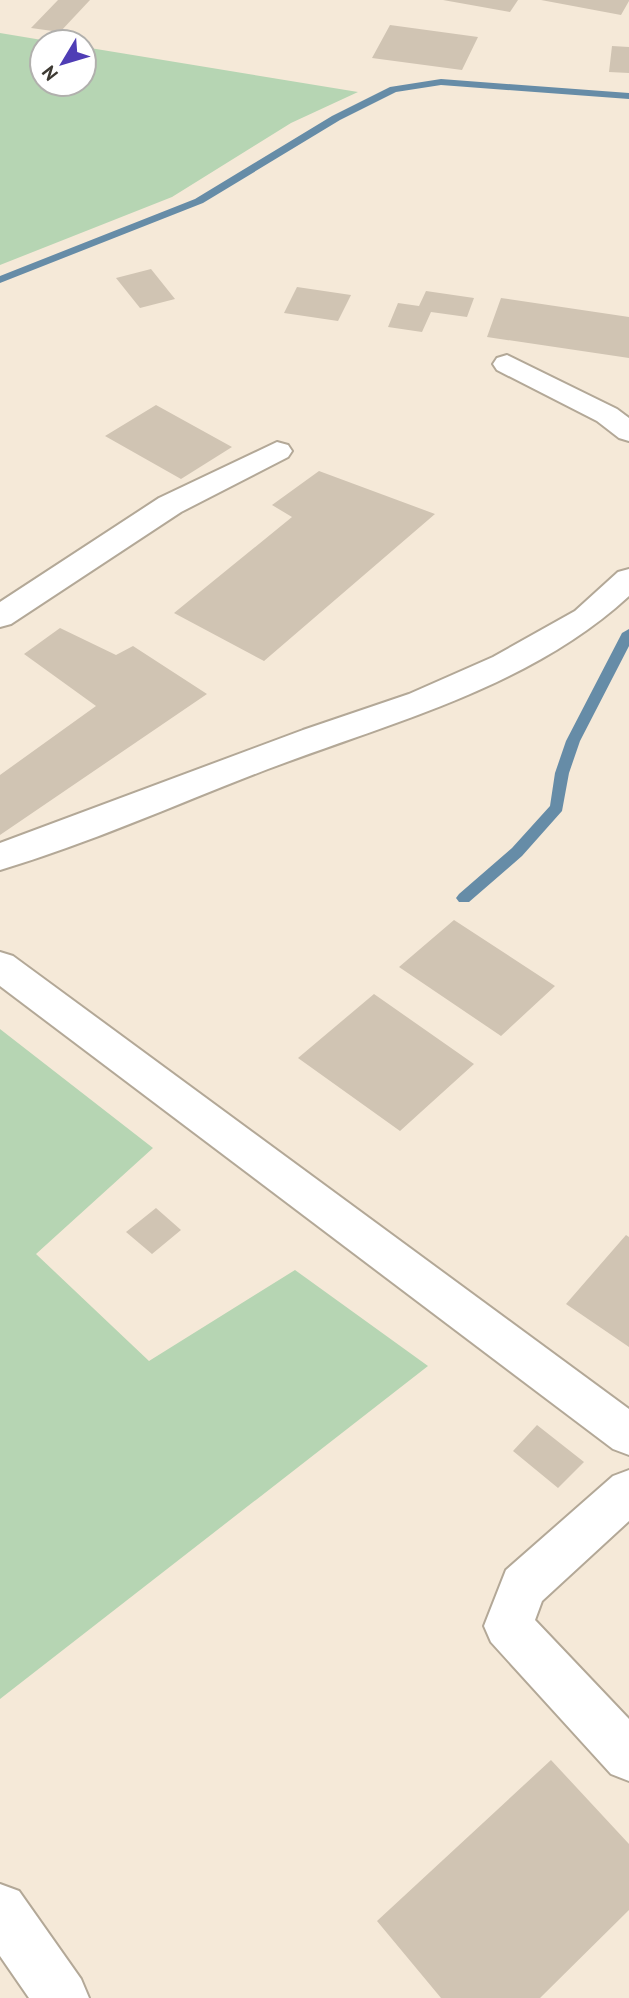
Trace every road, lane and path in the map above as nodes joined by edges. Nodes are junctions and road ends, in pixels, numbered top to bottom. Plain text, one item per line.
1 (507, 364) dead end
2 (629, 432) edge
3 (277, 451) dead end
4 (629, 579) edge
5 (0, 617) edge
6 (0, 857) edge
7 (0, 966) edge
8 (629, 1435) edge
9 (629, 1491) edge
10 (629, 1756) edge
11 (0, 1910) edge
12 (62, 1998) edge

1 - 2 street
3 - 5 street
4 - 6 street
7 - 8 street
9 - 10 street
11 - 12 street

